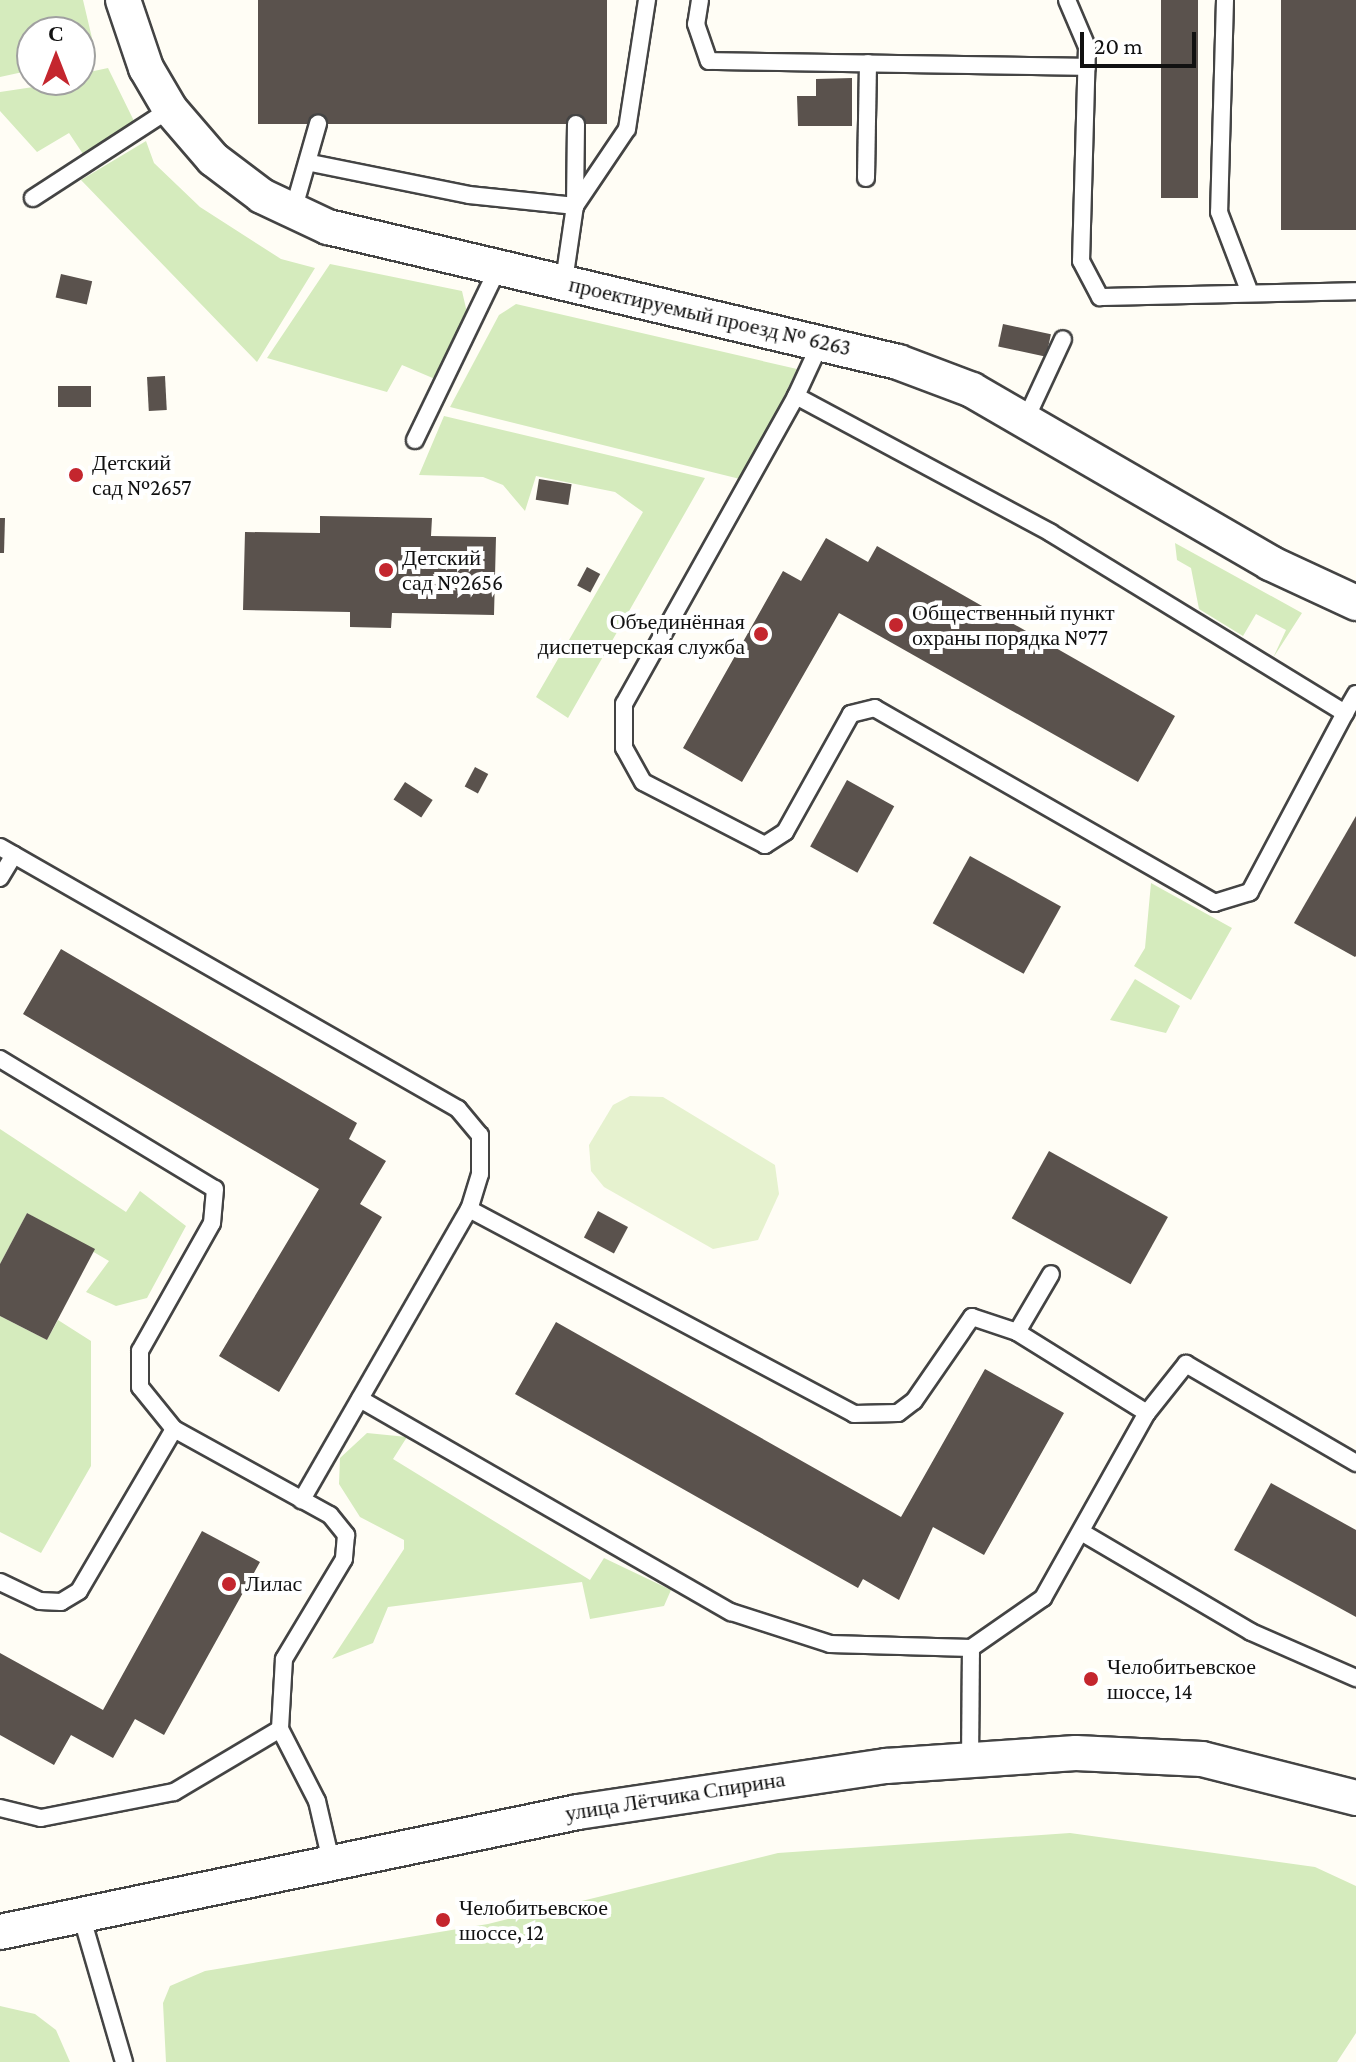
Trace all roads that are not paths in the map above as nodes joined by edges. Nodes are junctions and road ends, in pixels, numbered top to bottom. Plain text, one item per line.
1 (123, 0) edge
2 (647, 0) edge
3 (700, 0) edge
4 (1067, 0) edge
5 (1225, 0) edge
6 (868, 63) junction
7 (1087, 67) junction
8 (170, 109) junction
9 (318, 124) dead end
10 (576, 124) dead end
11 (311, 163) junction
12 (866, 178) dead end
13 (33, 198) dead end
14 (575, 206) junction
15 (293, 211) junction
16 (499, 266) junction
17 (564, 281) junction
18 (1248, 288) junction
19 (1356, 291) edge
20 (1063, 339) dead end
21 (821, 341) junction
22 (796, 396) junction
23 (1025, 421) junction
24 (415, 440) dead end
25 (1356, 603) edge
26 (1356, 694) edge
27 (1345, 713) junction
28 (7, 851) edge
29 (0, 878) edge
30 (0, 1059) edge
31 (469, 1209) junction
32 (1051, 1274) dead end
33 (1017, 1332) junction
34 (360, 1399) junction
35 (1147, 1413) junction
36 (174, 1429) junction
37 (1356, 1463) edge
38 (302, 1500) junction
39 (1083, 1533) junction
40 (0, 1582) edge
41 (971, 1648) junction
42 (1356, 1678) edge
43 (280, 1729) junction
44 (970, 1761) junction
45 (1356, 1798) edge
46 (0, 1808) edge
47 (331, 1861) junction
48 (81, 1915) junction
49 (0, 1932) edge
50 (124, 2062) edge

1 - 8 street, проектируемый проезд № 6263
2 - 14 lane
3 - 6 lane
4 - 7 lane
5 - 18 lane
6 - 7 lane
6 - 12 lane
7 - 18 lane
8 - 13 lane
8 - 15 street, проектируемый проезд № 6263
9 - 11 lane
10 - 14 lane
11 - 14 lane
11 - 15 lane
14 - 17 lane
15 - 16 street, проектируемый проезд № 6263
16 - 17 street, проектируемый проезд № 6263
16 - 24 lane
17 - 21 street, проектируемый проезд № 6263
18 - 19 lane
20 - 23 lane
21 - 22 lane
21 - 23 street, проектируемый проезд № 6263
22 - 27 lane
22 - 27 lane
23 - 25 street, проектируемый проезд № 6263
26 - 27 lane
28 - 29 lane
28 - 31 lane
30 - 36 lane
31 - 33 lane
31 - 34 lane
32 - 33 lane
33 - 35 lane
34 - 38 lane
34 - 41 lane
35 - 37 lane
35 - 39 lane
36 - 38 lane
36 - 40 lane
38 - 43 lane
39 - 41 lane
39 - 42 lane
41 - 44 lane
43 - 46 lane
43 - 47 lane
44 - 45 street, улица Лётчика Спирина
44 - 47 street, улица Лётчика Спирина
47 - 48 street, улица Лётчика Спирина
48 - 49 street, улица Лётчика Спирина
48 - 50 lane

